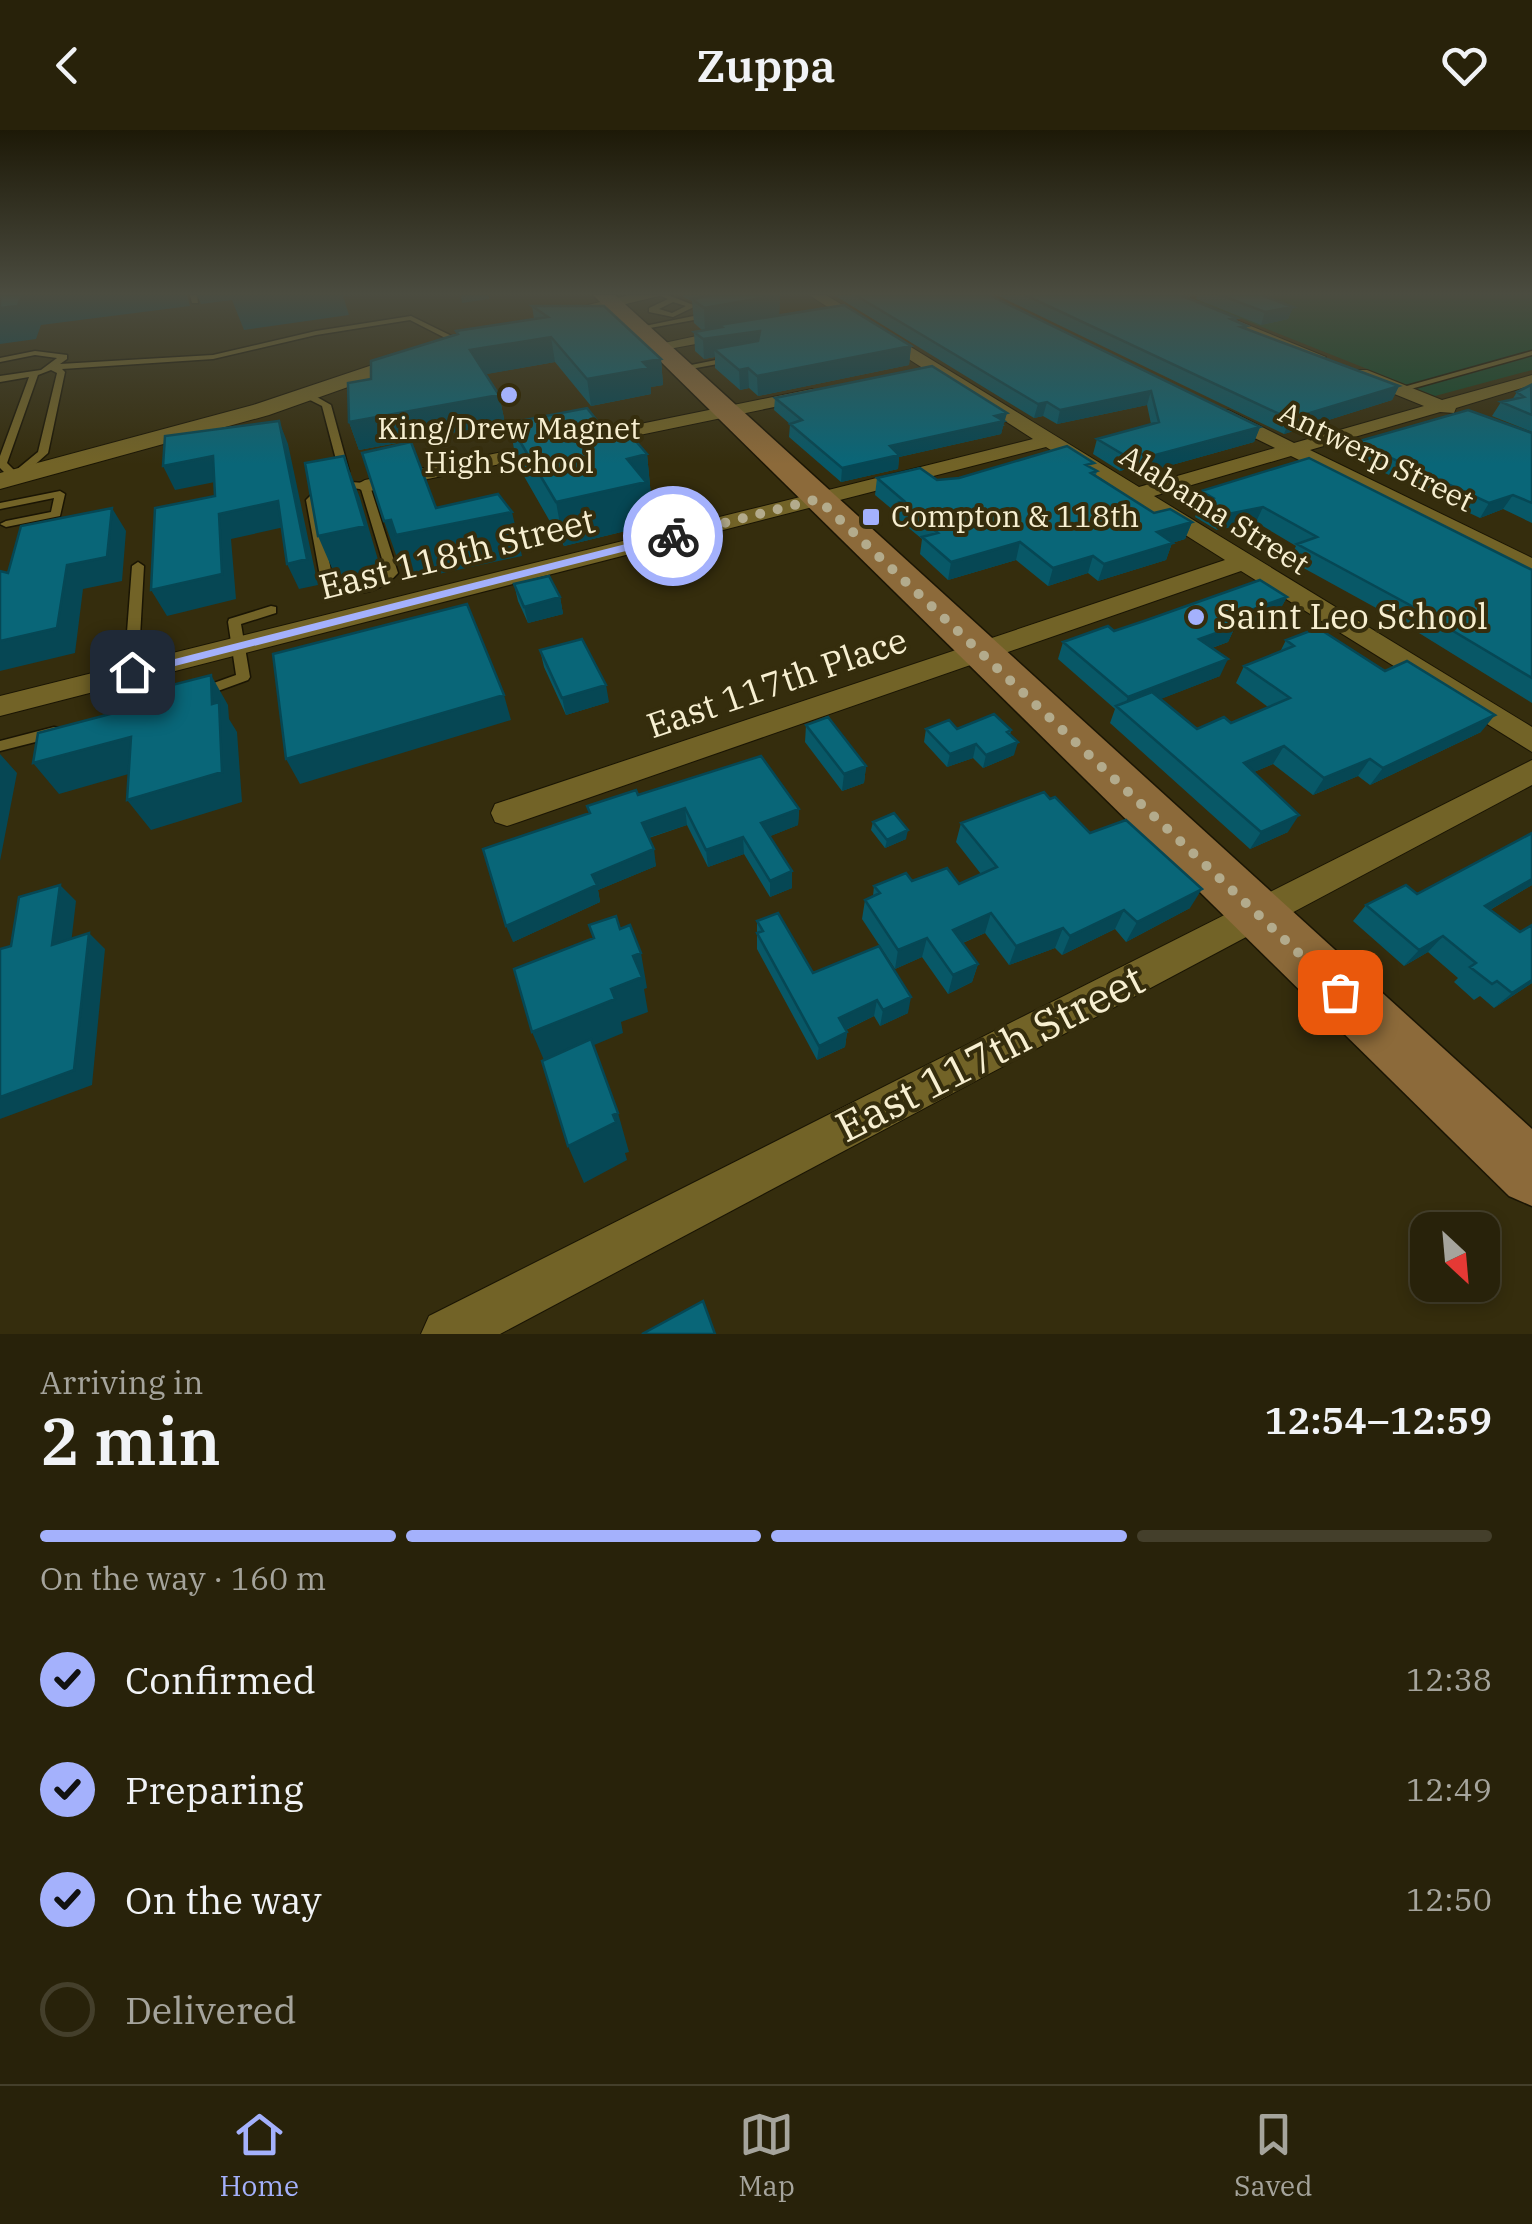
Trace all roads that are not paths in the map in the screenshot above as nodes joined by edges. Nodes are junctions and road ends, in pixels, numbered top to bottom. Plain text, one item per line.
1 (185, 351) edge
2 (434, 351) edge
3 (663, 351) edge
4 (904, 351) edge
5 (1305, 351) edge
6 (1532, 353) edge
7 (737, 358) edge
8 (0, 360) edge
9 (55, 367) junction
10 (680, 368) junction
11 (933, 369) junction
12 (34, 374) junction
13 (902, 375) edge
14 (0, 379) edge
15 (1532, 380) edge
16 (1400, 389) junction
17 (831, 390) edge
18 (307, 396) junction
19 (1205, 406) edge
20 (1442, 406) junction
21 (728, 412) junction
22 (1466, 416) edge
23 (1048, 441) junction
24 (1292, 448) junction
25 (344, 471) edge
26 (364, 486) junction
27 (7, 492) edge
28 (1134, 495) junction
29 (818, 499) junction
30 (4, 524) edge
31 (1240, 563) junction
32 (138, 566) dead end
33 (1532, 567) edge
34 (271, 610) dead end
35 (240, 645) junction
36 (982, 654) junction
37 (132, 672) junction
38 (181, 698) edge
39 (0, 706) edge
40 (72, 727) edge
41 (1532, 741) edge
42 (0, 746) edge
43 (1532, 771) edge
44 (507, 813) dead end
45 (1257, 914) junction
46 (1532, 1173) edge
47 (446, 1334) edge

1 - 9 lane
2 - 18 street
3 - 10 main road
4 - 11 street, Alabama Street
5 - 16 street
6 - 16 lane
7 - 10 lane
8 - 9 lane
9 - 12 lane
9 - 27 lane
10 - 21 main road
11 - 13 street
11 - 23 street, Alabama Street
12 - 14 lane
12 - 27 lane
15 - 20 street
16 - 20 street
17 - 21 street
18 - 25 lane
18 - 27 street
19 - 24 street, Antwerp Street
20 - 22 street
20 - 24 street
21 - 26 street
21 - 29 main road
23 - 28 street, Alabama Street
23 - 29 street, East 118th Street
24 - 28 street
24 - 33 street, Antwerp Street
26 - 26 lane
27 - 30 lane
27 - 30 lane
28 - 31 street, Alabama Street
29 - 35 street, East 118th Street
29 - 36 main road
31 - 36 street, East 117th Place
31 - 41 street, Alabama Street
32 - 37 lane
34 - 35 lane
35 - 37 street, East 118th Street
35 - 38 lane
36 - 44 street, East 117th Place
36 - 45 main road
37 - 39 street, East 118th Street
40 - 42 lane
43 - 45 street, East 117th Street
45 - 46 main road
45 - 47 street, East 117th Street

